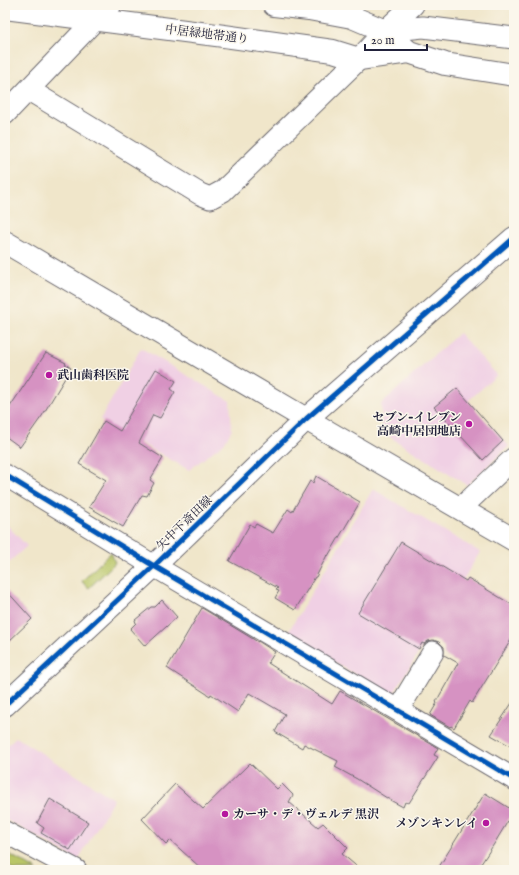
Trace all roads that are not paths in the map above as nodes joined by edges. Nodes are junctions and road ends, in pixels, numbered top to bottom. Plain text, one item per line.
1 (111, 5) edge
2 (274, 5) edge
3 (413, 5) edge
4 (5, 8) edge
5 (95, 20) junction
6 (385, 31) junction
7 (514, 38) edge
8 (409, 52) junction
9 (359, 59) junction
10 (514, 75) edge
11 (29, 90) junction
12 (5, 114) edge
13 (514, 238) edge
14 (5, 242) edge
15 (306, 419) junction
16 (514, 458) edge
17 (5, 475) edge
18 (461, 508) junction
19 (514, 540) edge
20 (154, 566) junction
21 (433, 652) dead end
22 (5, 705) edge
23 (398, 710) junction
24 (514, 779) edge
25 (5, 832) edge
26 (76, 870) edge

1 - 5 street
2 - 6 street, 中居緑地帯通り
3 - 6 street
4 - 5 street, 中居緑地帯通り
5 - 9 street, 中居緑地帯通り
5 - 11 street
6 - 7 street
6 - 8 street, 中居緑地帯通り
6 - 9 street
8 - 9 street, 中居緑地帯通り
8 - 10 street, 中居緑地帯通り
9 - 11 street
11 - 12 street
13 - 15 street, 矢中下斎田線
14 - 15 street
15 - 18 street
15 - 20 street, 矢中下斎田線
16 - 18 street
17 - 20 street
18 - 19 street
20 - 22 street, 矢中下斎田線
20 - 23 street
21 - 23 street
23 - 24 street
25 - 26 street

